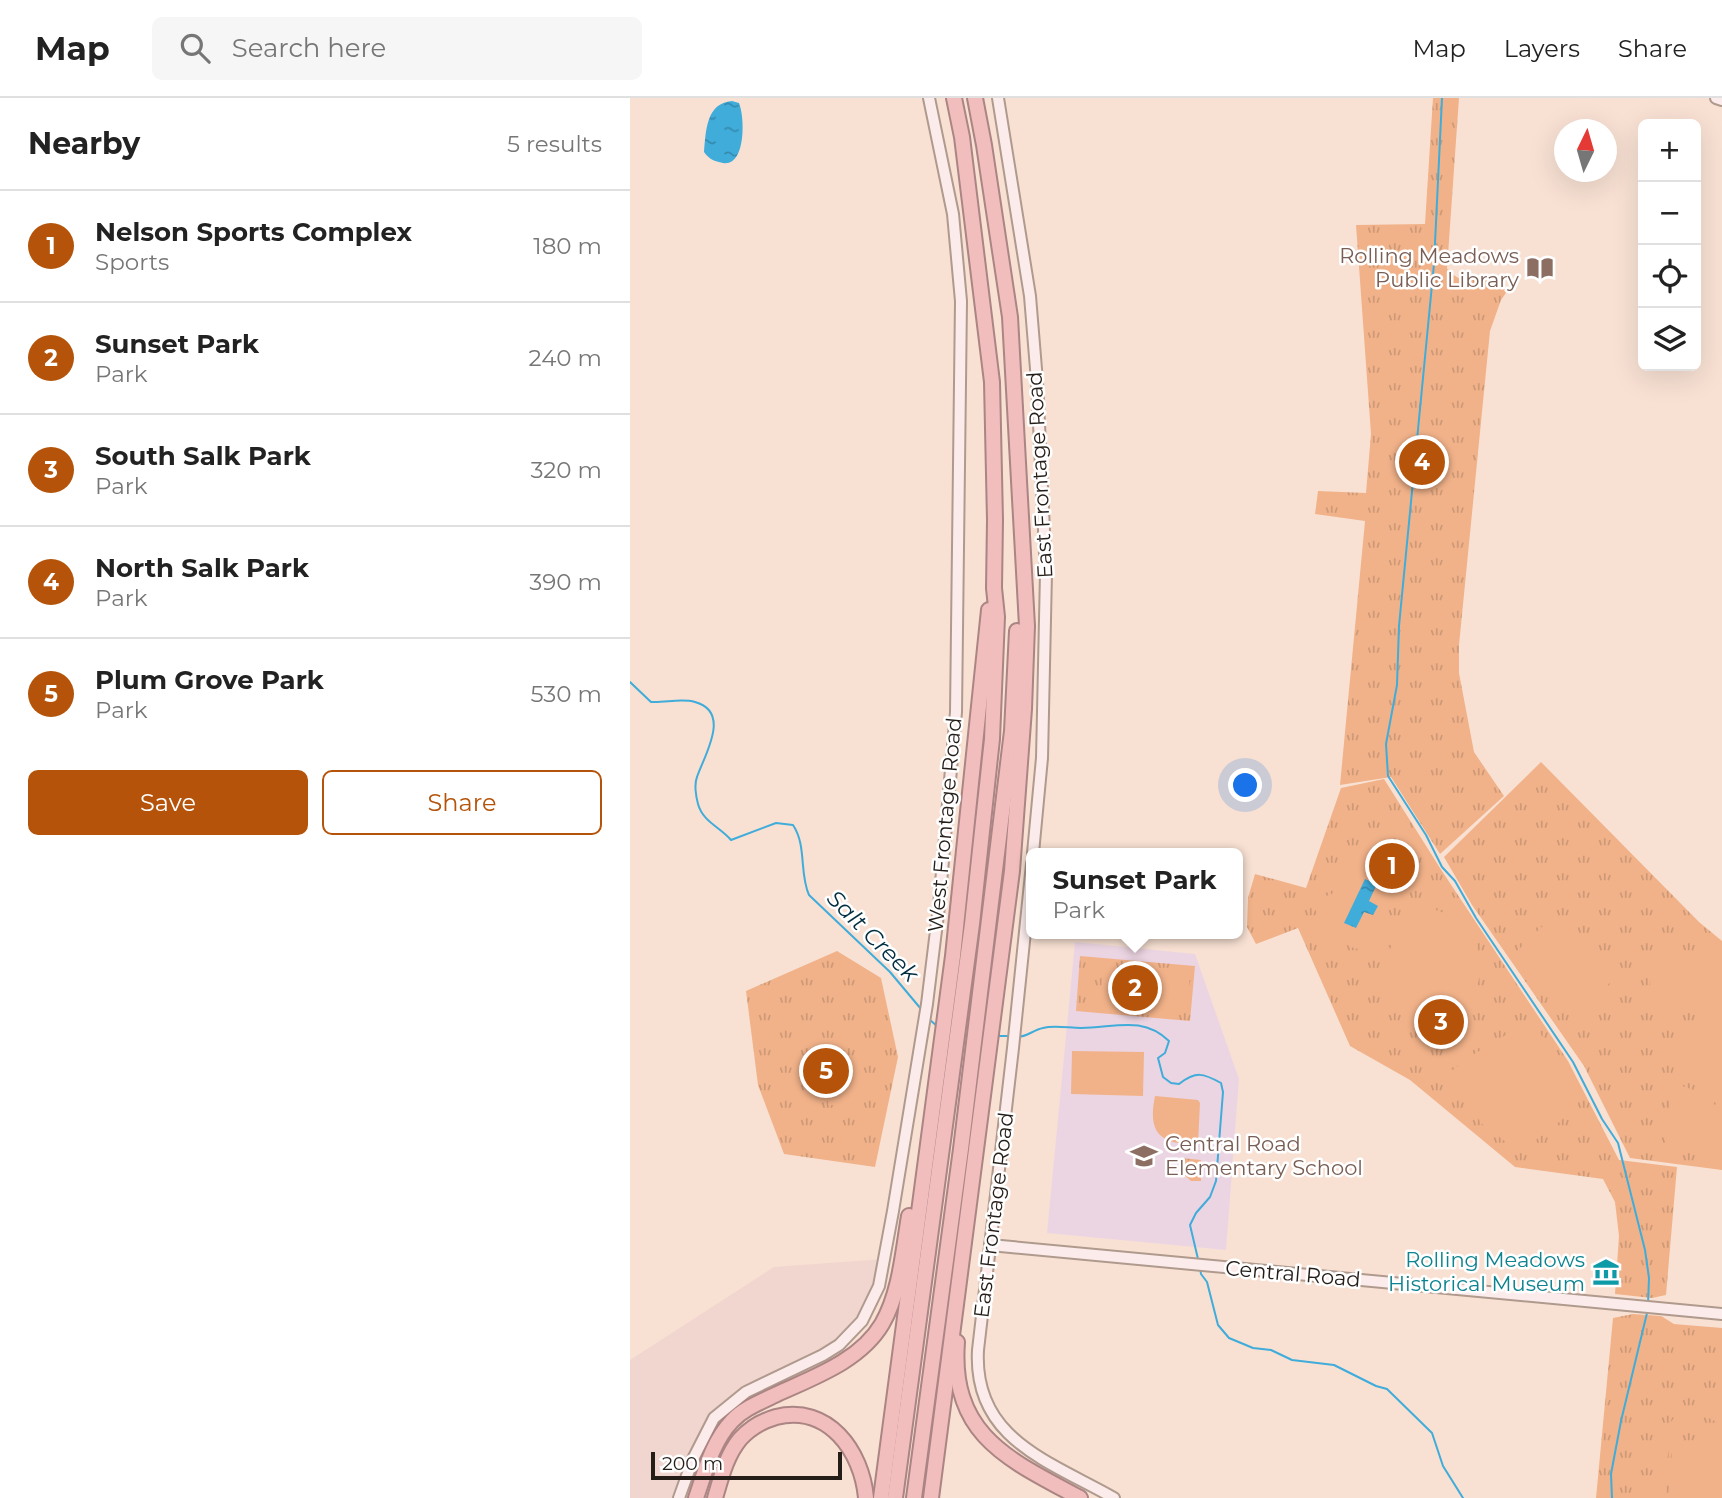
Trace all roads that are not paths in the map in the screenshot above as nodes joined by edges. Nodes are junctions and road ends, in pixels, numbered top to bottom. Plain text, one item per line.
1 (929, 98) edge
2 (954, 98) edge
3 (975, 98) edge
4 (982, 98) edge
5 (998, 98) edge
6 (1716, 98) edge
7 (1722, 100) edge
8 (984, 145) junction
9 (1020, 537) junction
10 (994, 588) junction
11 (1033, 848) edge
12 (1026, 926) edge
13 (932, 1102) junction
14 (990, 1245) junction
15 (963, 1250) junction
16 (1722, 1314) edge
17 (679, 1498) edge
18 (696, 1498) edge
19 (715, 1498) edge
20 (866, 1498) edge
21 (881, 1498) edge
22 (895, 1498) edge
23 (914, 1498) edge
24 (931, 1498) edge
25 (1080, 1498) edge
26 (1114, 1498) edge

1 - 17 street, West Frontage Road
2 - 10 highway
3 - 8 highway
4 - 8 highway
5 - 11 street, East Frontage Road
6 - 7 street
8 - 9 highway
9 - 15 highway
9 - 23 highway
10 - 13 highway
10 - 22 highway
12 - 14 street, East Frontage Road
13 - 18 highway
13 - 21 highway
14 - 16 street, Central Road
14 - 26 street, East Frontage Road
15 - 24 highway
15 - 25 highway
19 - 20 highway

